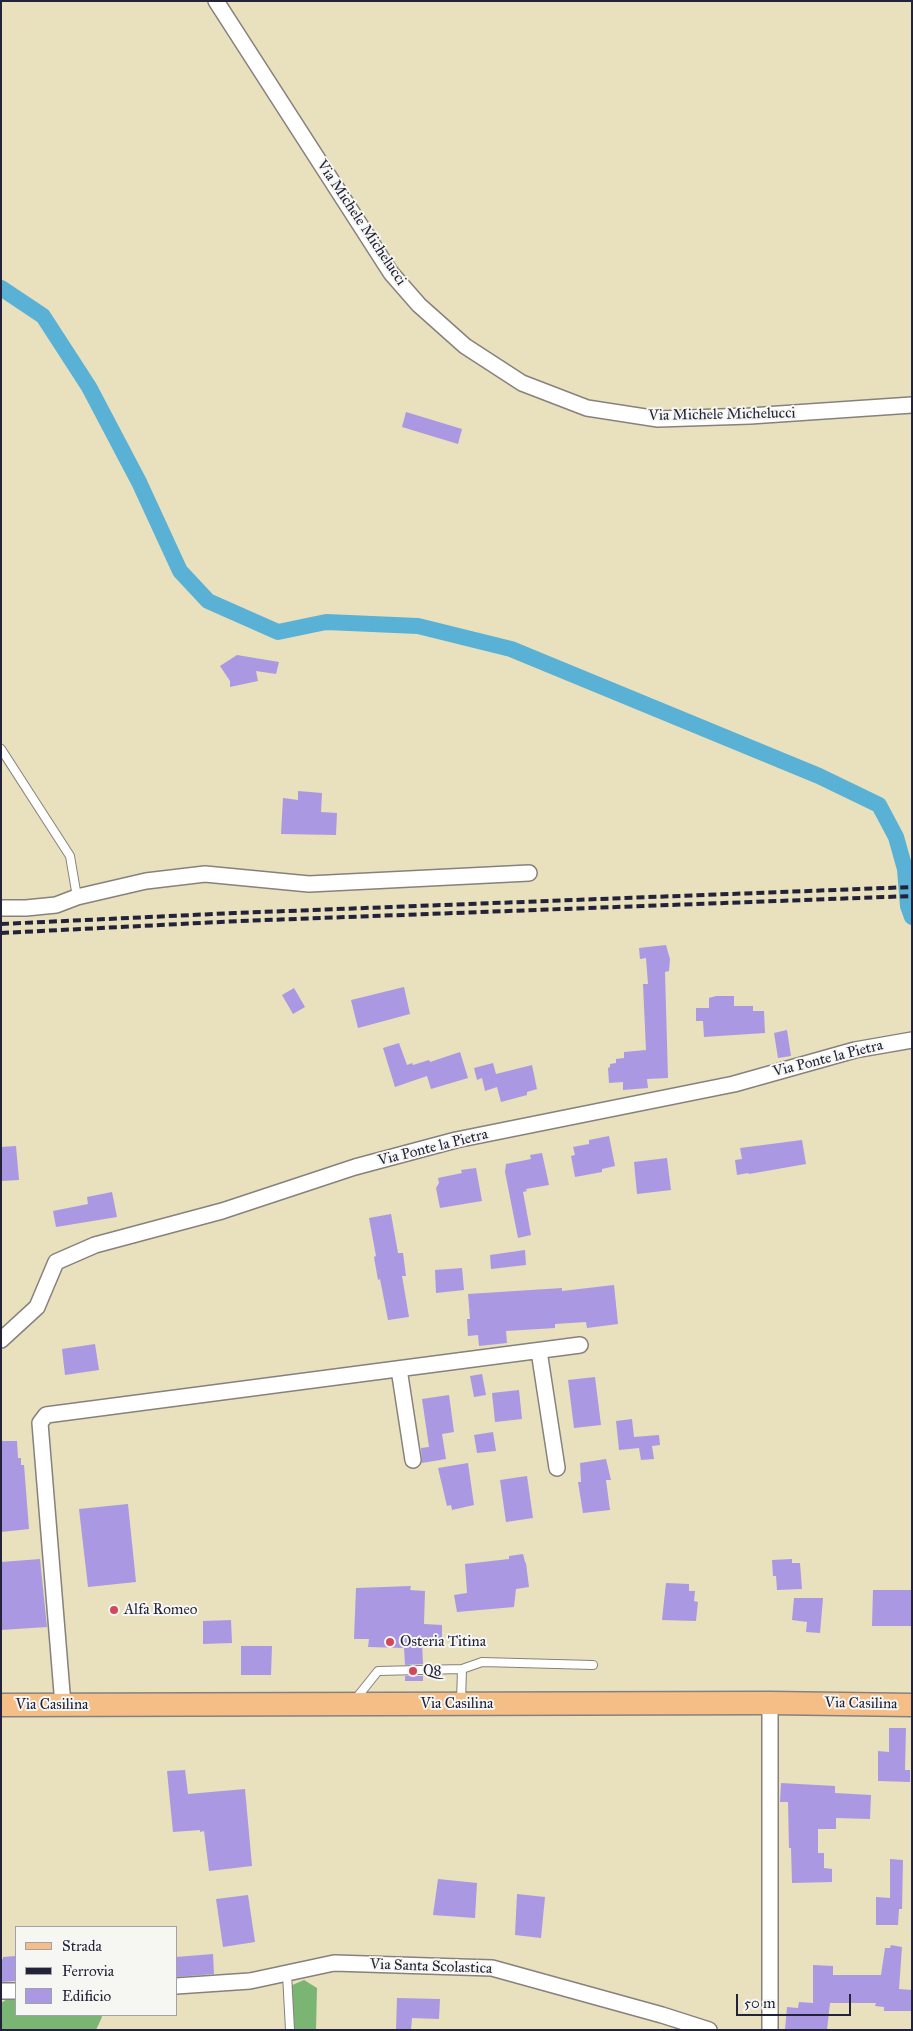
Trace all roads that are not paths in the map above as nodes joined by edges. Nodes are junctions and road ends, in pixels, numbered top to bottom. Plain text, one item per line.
1 (216, 1) edge
2 (912, 405) edge
3 (1, 749) edge
4 (529, 873) dead end
5 (77, 897) junction
6 (1, 908) edge
7 (912, 1040) edge
8 (1, 1340) edge
9 (580, 1345) dead end
10 (539, 1351) junction
11 (399, 1369) junction
12 (413, 1460) dead end
13 (557, 1468) dead end
14 (593, 1665) dead end
15 (462, 1669) junction
16 (770, 1703) junction
17 (351, 1704) junction
18 (461, 1704) junction
19 (1, 1705) edge
20 (63, 1705) junction
21 (912, 1705) edge
22 (287, 1974) junction
23 (178, 1986) edge
24 (1, 1991) edge
25 (15, 1991) edge
26 (290, 2030) edge
27 (708, 2030) edge
28 (770, 2030) edge

1 - 2 street, Via Michele Michelucci
3 - 5 lane
4 - 5 street
5 - 6 street
7 - 8 street, Via Ponte la Pietra
9 - 10 street
10 - 11 street
10 - 13 street
11 - 12 street
11 - 20 street
14 - 15 lane
15 - 17 lane
15 - 18 lane
16 - 18 main road, Via Casilina
16 - 21 main road, Via Casilina
16 - 28 street
17 - 18 main road, Via Casilina
17 - 20 main road, Via Casilina
19 - 20 main road, Via Casilina
22 - 23 street, Via Santa Scolastica
22 - 26 lane
22 - 27 street, Via Santa Scolastica
24 - 25 street

